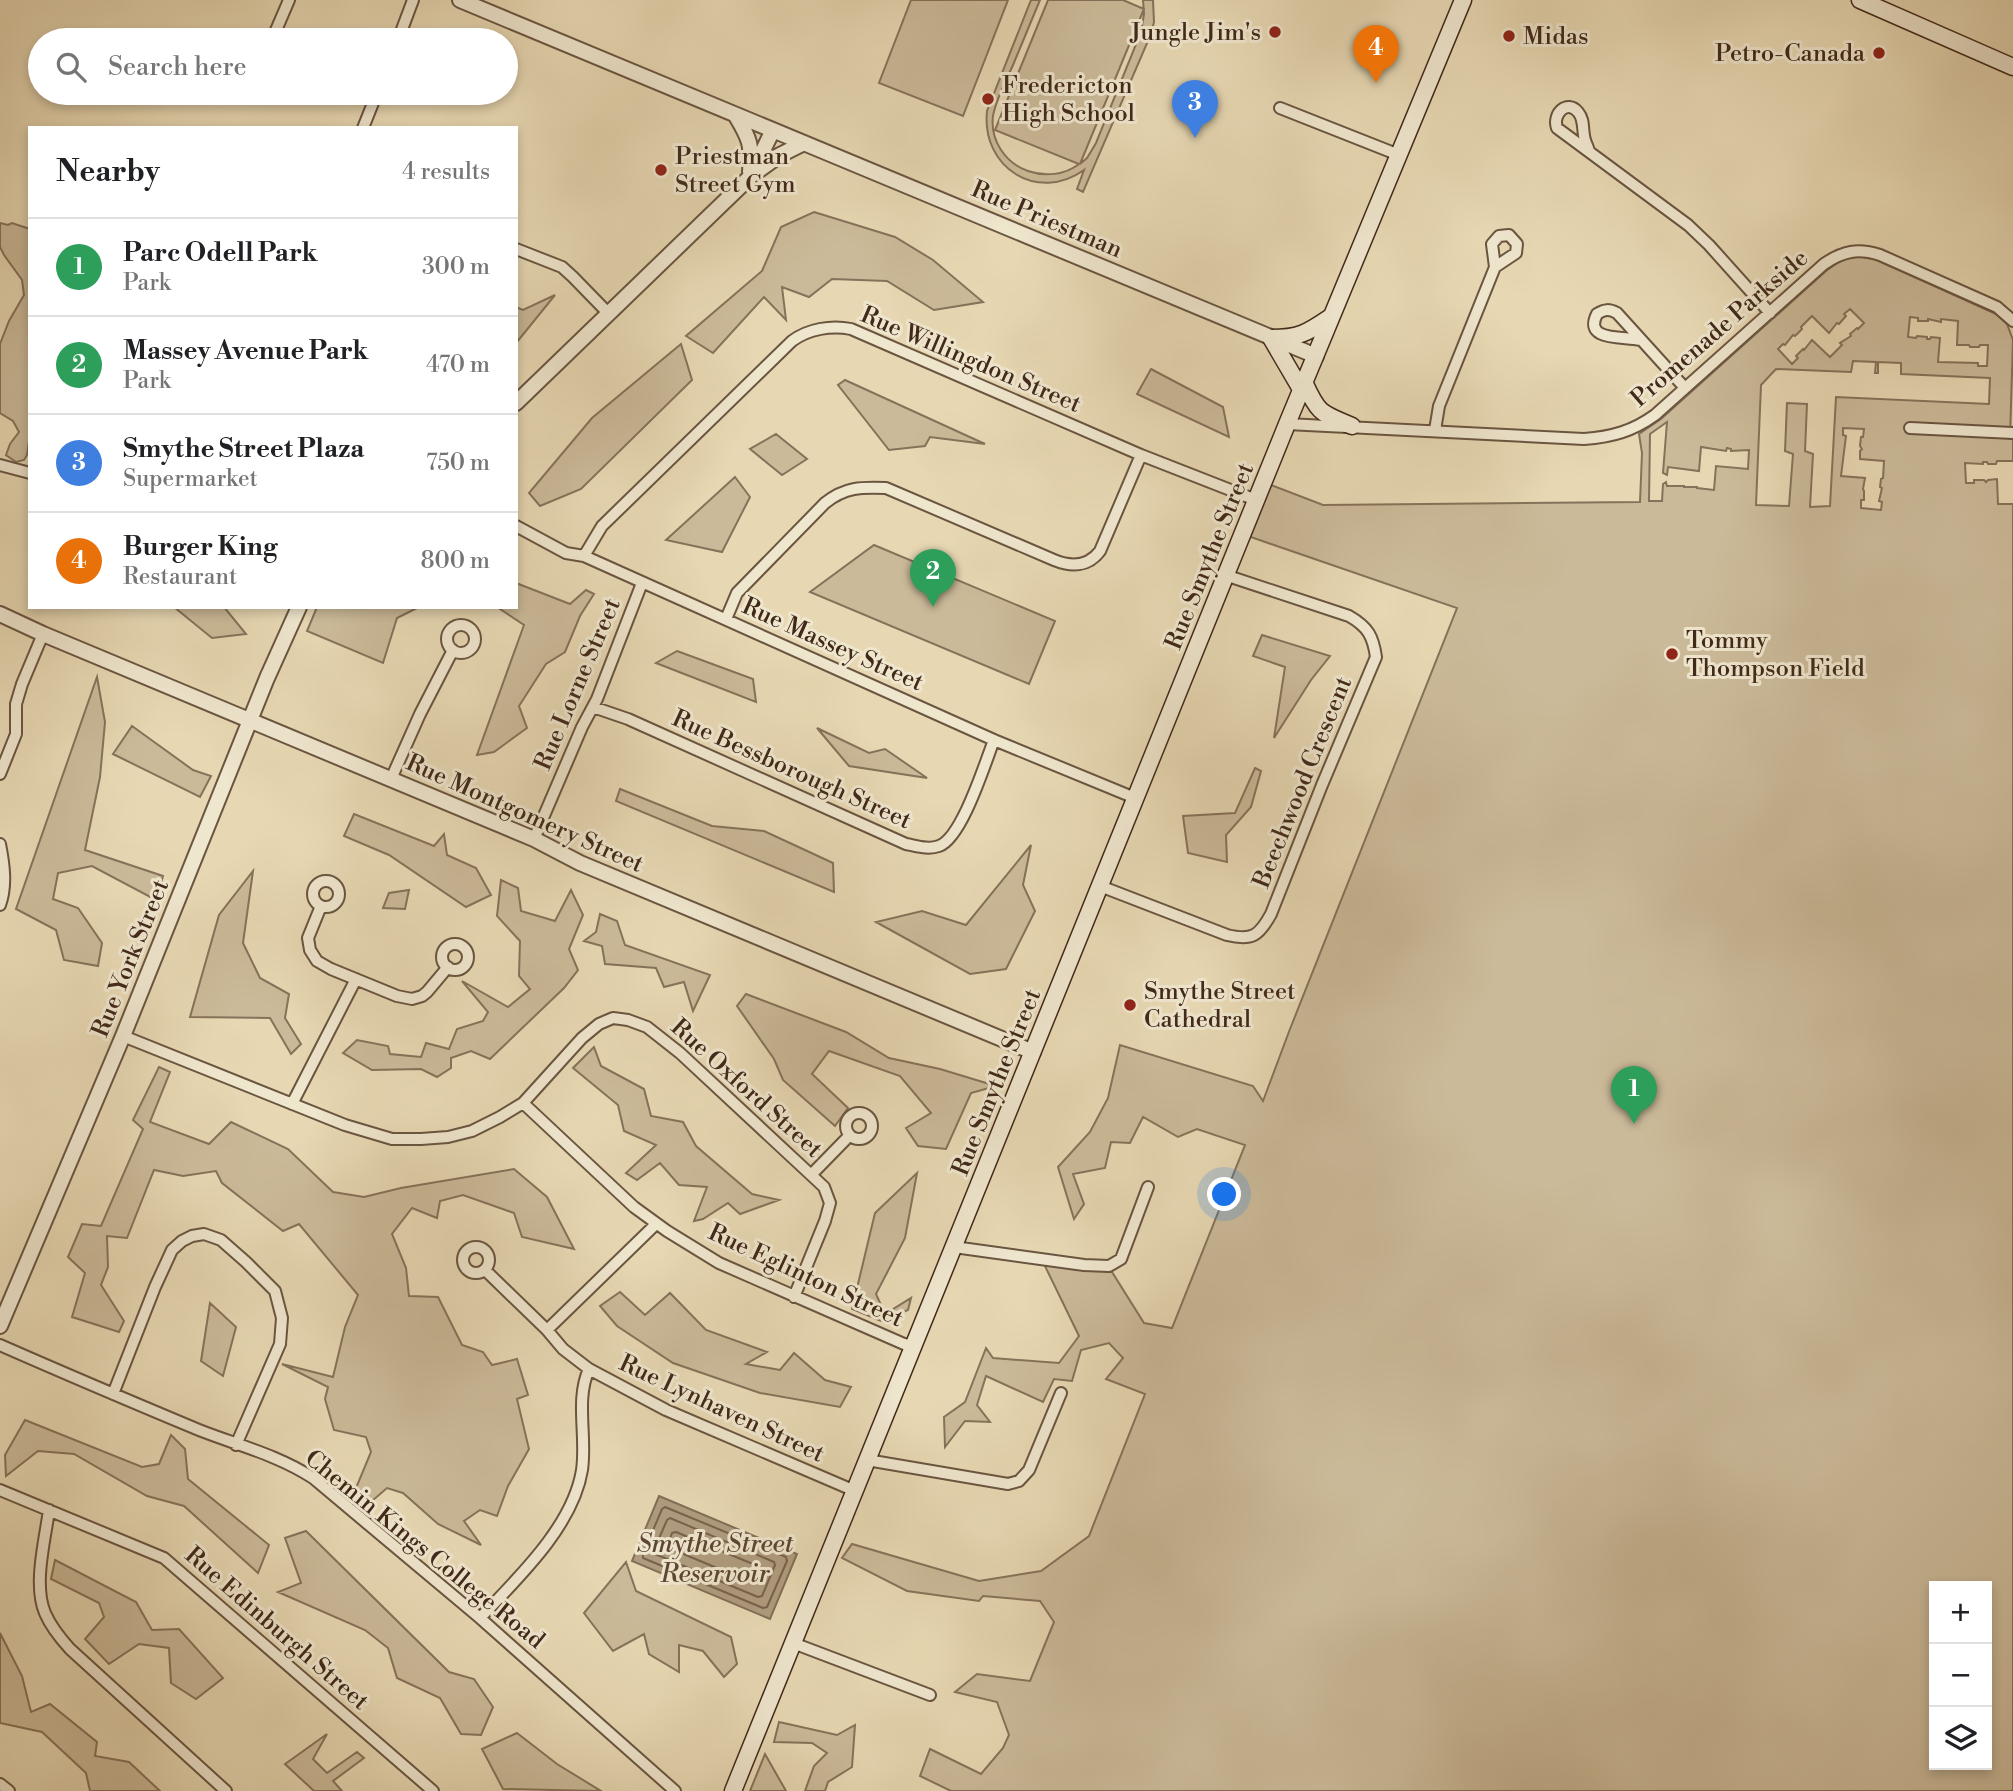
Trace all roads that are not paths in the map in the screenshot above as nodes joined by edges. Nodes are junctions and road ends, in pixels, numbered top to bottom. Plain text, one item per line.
1 (289, 0) edge
2 (414, 0) edge
3 (460, 0) edge
4 (1463, 0) edge
5 (1860, 0) edge
6 (277, 28) edge
7 (403, 28) edge
8 (2013, 68) edge
9 (372, 105) edge
10 (1280, 108) dead end
11 (736, 116) junction
12 (364, 126) edge
13 (774, 130) junction
14 (804, 143) junction
15 (1589, 151) dead end
16 (1399, 155) junction
17 (750, 177) junction
18 (518, 250) edge
19 (1495, 267) dead end
20 (608, 313) junction
21 (1770, 313) junction
22 (1332, 316) junction
23 (2013, 321) edge
24 (1271, 338) junction
25 (1640, 340) dead end
26 (1316, 356) junction
27 (1303, 387) junction
28 (1685, 388) junction
29 (518, 401) edge
30 (1287, 424) junction
31 (1352, 426) junction
32 (1910, 428) dead end
33 (1435, 430) junction
34 (2013, 433) edge
35 (1141, 455) junction
36 (0, 465) edge
37 (28, 472) edge
38 (1256, 500) junction
39 (518, 527) edge
40 (584, 556) junction
41 (1226, 575) junction
42 (642, 583) junction
43 (298, 609) edge
44 (0, 614) edge
45 (726, 618) junction
46 (43, 634) junction
47 (453, 650) dead end
48 (593, 707) junction
49 (252, 720) junction
50 (994, 740) junction
51 (0, 774) edge
52 (391, 779) junction
53 (1135, 797) junction
54 (534, 839) junction
55 (0, 844) edge
56 (1100, 886) junction
57 (0, 905) edge
58 (321, 906) dead end
59 (448, 967) dead end
60 (356, 979) junction
61 (123, 1036) junction
62 (1033, 1052) junction
63 (523, 1103) junction
64 (292, 1104) junction
65 (850, 1135) dead end
66 (811, 1174) junction
67 (1148, 1187) dead end
68 (656, 1224) junction
69 (954, 1247) junction
70 (485, 1270) dead end
71 (794, 1297) junction
72 (0, 1326) edge
73 (547, 1330) junction
74 (0, 1345) edge
75 (913, 1346) junction
76 (589, 1369) junction
77 (1061, 1393) dead end
78 (113, 1394) junction
79 (236, 1445) junction
80 (867, 1460) junction
81 (0, 1490) edge
82 (855, 1491) junction
83 (50, 1510) junction
84 (480, 1618) junction
85 (793, 1643) junction
86 (930, 1695) dead end
87 (0, 1784) edge
88 (9, 1791) edge
89 (226, 1791) edge
90 (433, 1791) edge
91 (675, 1791) edge
92 (733, 1791) edge

1 - 6 street
2 - 7 street
3 - 11 street, Rue Priestman
4 - 16 main road, Rue Smythe Street
5 - 8 main road
9 - 12 street
10 - 16 street
11 - 13 street, Rue Priestman
11 - 17 street
13 - 14 street, Rue Priestman
13 - 17 street
14 - 17 street
14 - 24 street, Rue Priestman
15 - 21 street
16 - 22 main road, Rue Smythe Street
17 - 20 street
18 - 20 street
19 - 33 street
20 - 29 street
21 - 23 street, Promenade Parkside
21 - 28 street, Promenade Parkside
22 - 24 main road
22 - 26 main road, Rue Smythe Street
24 - 26 street, Rue Priestman
24 - 27 main road
25 - 28 street
26 - 27 main road, Rue Smythe Street
27 - 30 main road, Rue Smythe Street
27 - 31 main road
28 - 33 street, Promenade Parkside
30 - 31 street, Promenade Parkside
30 - 38 main road, Rue Smythe Street
31 - 33 street, Promenade Parkside
32 - 34 street
35 - 38 street, Rue Willingdon Street
35 - 40 street, Rue Willingdon Street
35 - 45 street
36 - 37 street
38 - 41 main road, Rue Smythe Street
39 - 40 street, Rue Massey Street
40 - 42 street, Rue Massey Street
41 - 53 main road, Rue Smythe Street
41 - 56 street, Beechwood Crescent
42 - 45 street, Rue Massey Street
42 - 48 street, Rue Lorne Street
43 - 49 street, Rue York Street
44 - 46 street, Rue Montgomery Street
45 - 50 street, Rue Massey Street
46 - 49 street, Rue Montgomery Street
46 - 51 street
47 - 52 street
48 - 50 street, Rue Bessborough Street
48 - 54 street, Rue Lorne Street
49 - 52 street, Rue Montgomery Street
49 - 61 street, Rue York Street
50 - 53 street, Rue Massey Street
52 - 54 street, Rue Montgomery Street
53 - 56 main road, Rue Smythe Street
54 - 62 street, Rue Montgomery Street
55 - 57 street
56 - 62 main road, Rue Smythe Street
58 - 60 street
59 - 60 street
60 - 64 street
61 - 64 street, Rue Oxford Street
61 - 72 street, Rue York Street
62 - 69 main road, Rue Smythe Street
63 - 64 street, Rue Oxford Street
63 - 66 street, Rue Oxford Street
63 - 68 street, Rue Eglinton Street
65 - 66 street
66 - 71 street, Rue Oxford Street
67 - 69 street
68 - 71 street, Rue Eglinton Street
68 - 73 street
69 - 75 main road, Rue Smythe Street
70 - 73 street, Rue Lynhaven Street
71 - 75 street, Rue Eglinton Street
73 - 76 street, Rue Lynhaven Street
74 - 78 street, Chemin Kings College Road
75 - 80 main road, Rue Smythe Street
76 - 82 street, Rue Lynhaven Street
76 - 84 street
77 - 80 street
78 - 79 street, Chemin Kings College Road
78 - 79 street
79 - 84 street, Chemin Kings College Road
80 - 82 main road, Rue Smythe Street
81 - 83 street, Rue Edinburgh Street
82 - 85 main road, Rue Smythe Street
83 - 89 street
83 - 90 street, Rue Edinburgh Street
84 - 91 street, Chemin Kings College Road
85 - 86 street
85 - 92 main road, Rue Smythe Street
87 - 88 street

